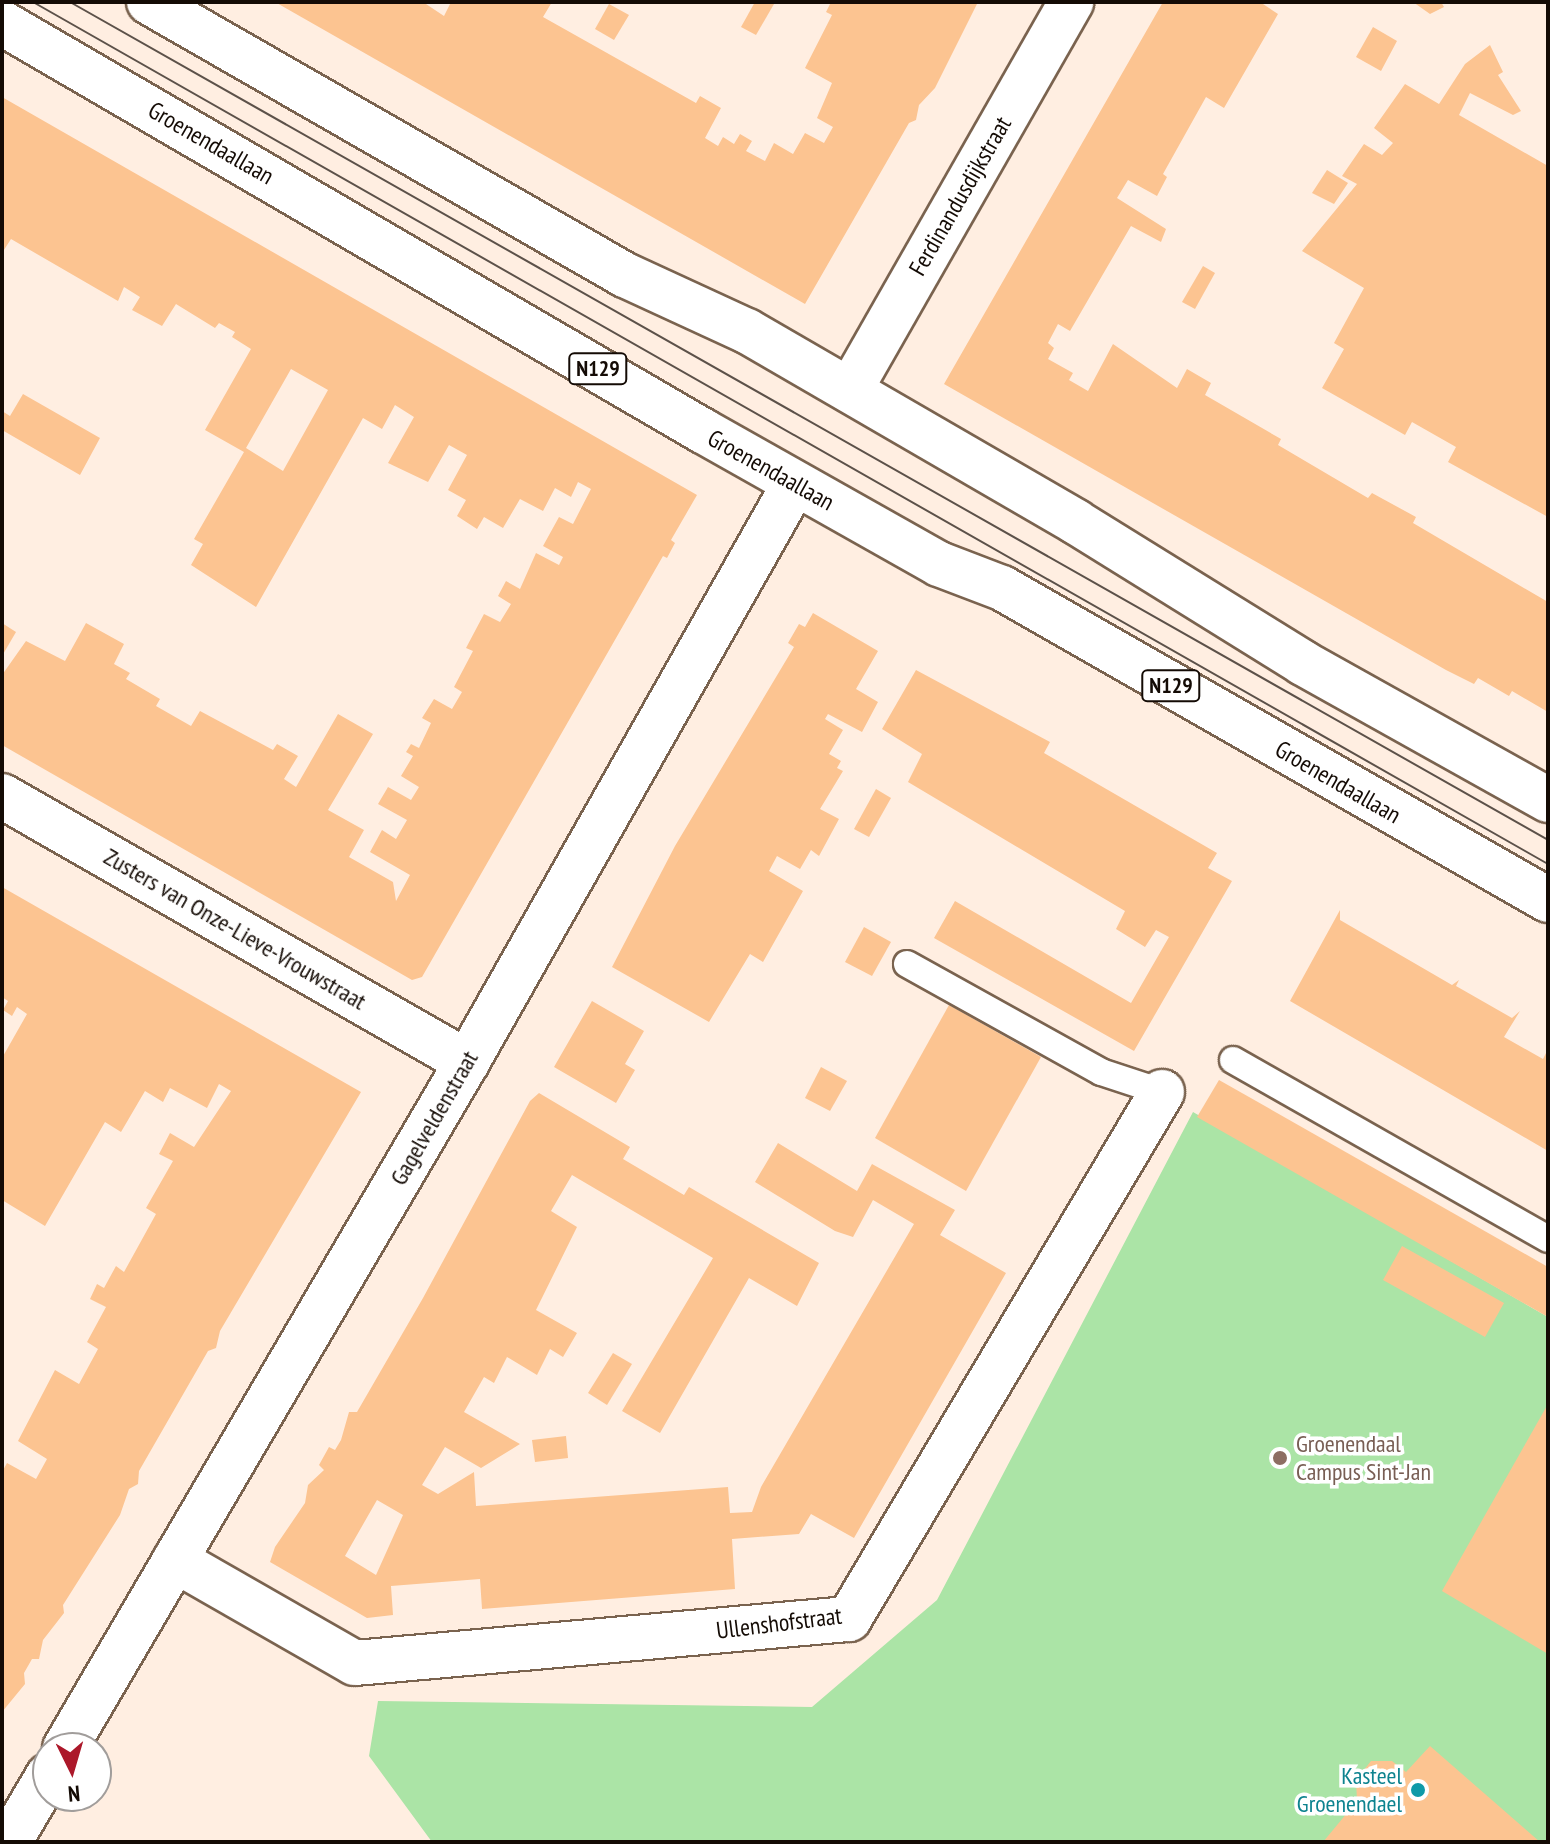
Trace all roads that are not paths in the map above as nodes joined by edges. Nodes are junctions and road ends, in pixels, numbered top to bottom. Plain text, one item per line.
1 (149, 2) edge
2 (1071, 2) edge
3 (2, 23) edge
4 (850, 390) junction
5 (795, 483) junction
6 (2, 796) edge
7 (1548, 800) edge
8 (1548, 900) edge
9 (907, 964) dead end
10 (1233, 1060) dead end
11 (467, 1062) junction
12 (1162, 1092) joint
13 (1548, 1239) edge
14 (175, 1560) junction
15 (74, 1732) edge
16 (32, 1803) edge
17 (9, 1842) edge

1 - 4 street
2 - 4 street, Ferdinandusdijkstraat
3 - 5 street, Groenendaallaan / N129
4 - 7 street
5 - 8 street, Groenendaallaan / N129
5 - 11 street, Gagelveldenstraat
6 - 11 street, Zusters van Onze-Lieve-Vrouwstraat
9 - 12 lane
10 - 13 lane
11 - 14 street, Gagelveldenstraat
12 - 14 street, Ullenshofstraat
14 - 15 street, Gagelveldenstraat
16 - 17 street

